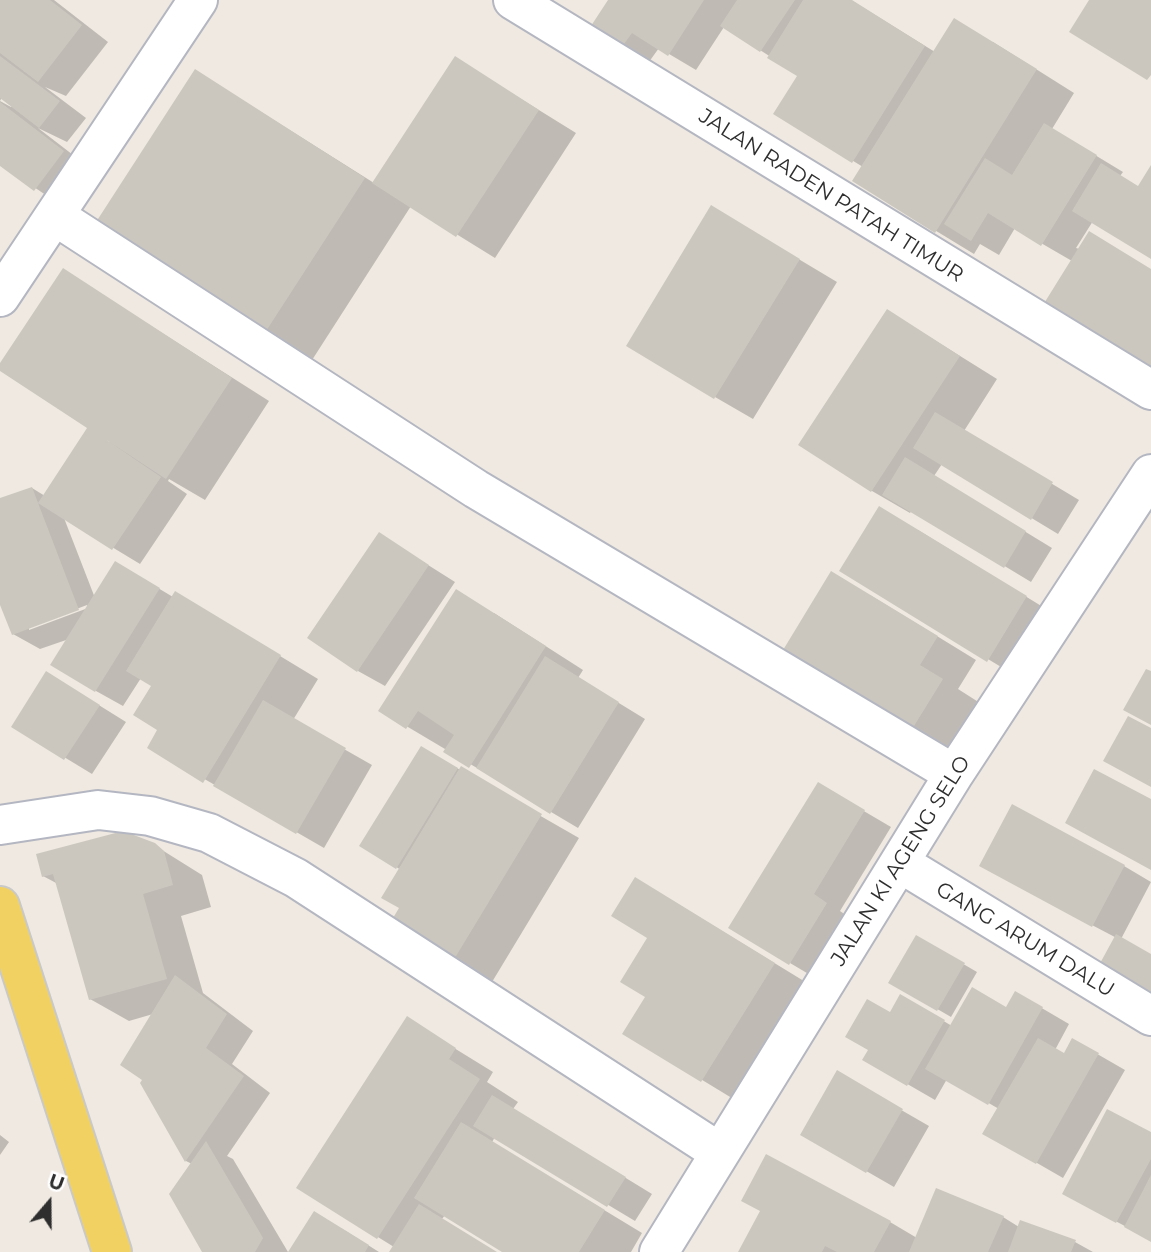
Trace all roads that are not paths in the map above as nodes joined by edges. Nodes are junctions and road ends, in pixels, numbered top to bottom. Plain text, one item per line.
1 (198, 0) edge
2 (513, 0) edge
3 (55, 216) junction
4 (0, 297) edge
5 (1151, 390) edge
6 (1151, 474) edge
7 (954, 774) junction
8 (0, 825) edge
9 (900, 863) junction
10 (0, 906) edge
11 (1151, 1016) edge
12 (719, 1152) junction
13 (112, 1252) edge
14 (659, 1252) edge

1 - 3 street
2 - 5 street, JALAN RADEN PATAH TIMUR
3 - 4 street
3 - 7 street
6 - 7 street, JALAN KI AGENG SELO
7 - 9 street, JALAN KI AGENG SELO
8 - 12 street
9 - 11 street, GANG ARUM DALU
9 - 12 street, JALAN KI AGENG SELO
10 - 13 main road
12 - 14 street, JALAN KI AGENG SELO

